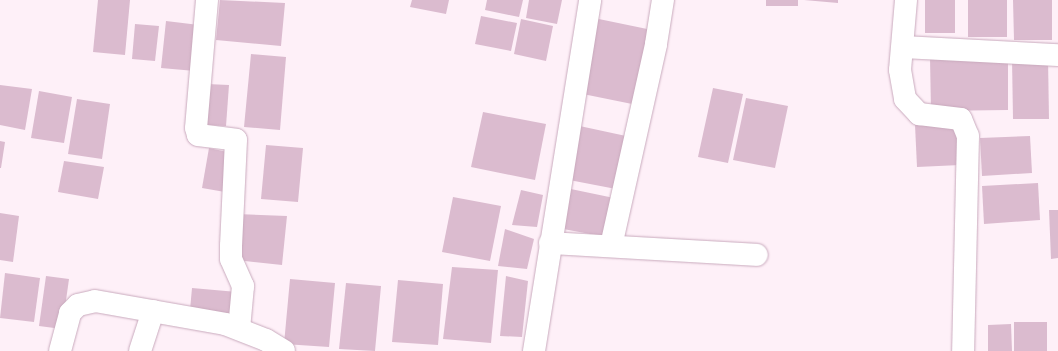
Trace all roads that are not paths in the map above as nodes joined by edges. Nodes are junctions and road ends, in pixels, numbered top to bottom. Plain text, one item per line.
1 (207, 0) edge
2 (590, 0) edge
3 (663, 0) edge
4 (906, 0) edge
5 (903, 46) junction
6 (1058, 55) edge
7 (550, 243) junction
8 (611, 246) junction
9 (757, 255) dead end
10 (153, 311) junction
11 (239, 329) junction
12 (60, 351) edge
13 (140, 351) edge
14 (284, 351) edge
15 (534, 351) edge
16 (963, 351) edge

1 - 11 street
2 - 7 street
3 - 8 street
4 - 5 street
5 - 6 street
5 - 16 street
7 - 8 street
7 - 15 street
8 - 9 street
10 - 11 street
10 - 12 street
10 - 13 street
11 - 14 street

